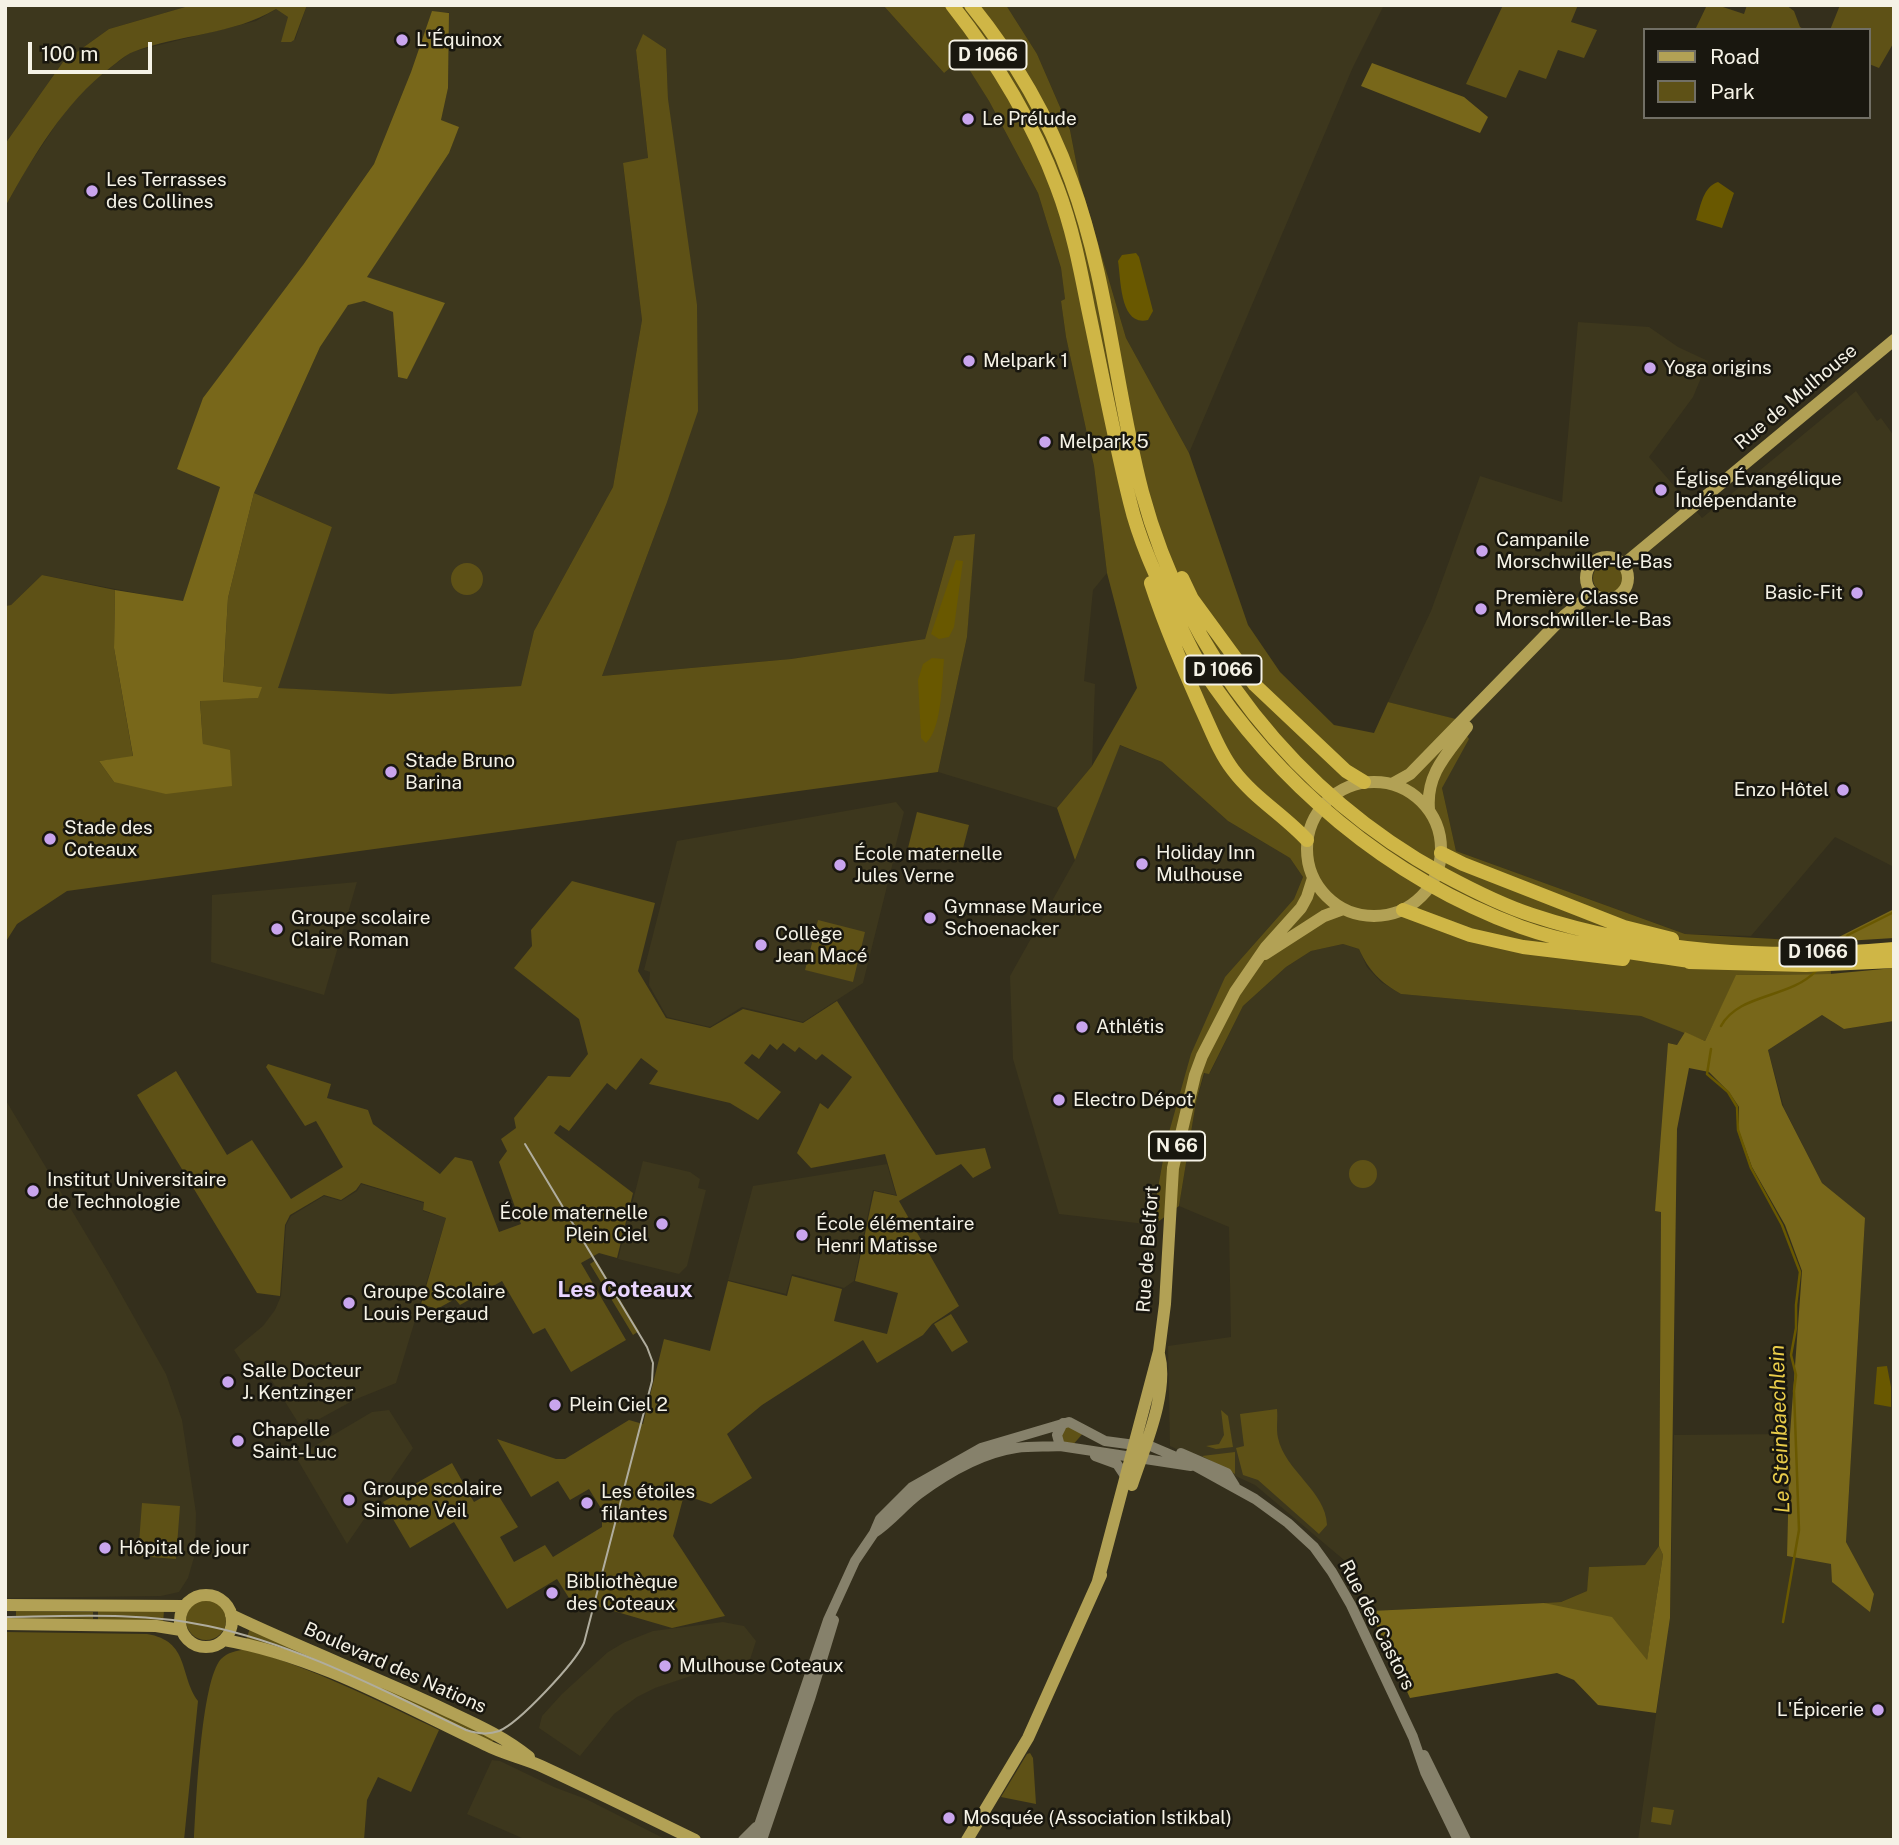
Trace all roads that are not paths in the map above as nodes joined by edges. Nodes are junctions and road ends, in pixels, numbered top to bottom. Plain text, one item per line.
1 (952, 5) edge
2 (971, 5) edge
3 (982, 5) edge
4 (993, 32) junction
5 (1894, 340) edge
6 (1142, 492) junction
7 (1624, 564) junction
8 (1152, 568) junction
9 (1592, 594) junction
10 (1507, 676) junction
11 (1364, 782) junction
12 (1392, 784) junction
13 (1308, 786) junction
14 (1429, 810) junction
15 (1307, 840) junction
16 (1441, 852) junction
17 (1313, 877) junction
18 (1343, 909) junction
19 (1403, 910) junction
20 (1689, 948) junction
21 (1894, 949) edge
22 (1259, 958) junction
23 (1894, 961) edge
24 (1696, 962) junction
25 (1159, 1351) junction
26 (1063, 1423) junction
27 (1085, 1431) junction
28 (1066, 1447) junction
29 (1141, 1448) junction
30 (1090, 1451) junction
31 (1195, 1466) junction
32 (1127, 1479) junction
33 (1235, 1487) junction
34 (915, 1491) junction
35 (1098, 1581) junction
36 (839, 1599) junction
37 (5, 1605) edge
38 (183, 1606) junction
39 (232, 1615) junction
40 (5, 1624) edge
41 (181, 1630) junction
42 (224, 1640) junction
43 (1413, 1737) junction
44 (537, 1764) junction
45 (761, 1818) junction
46 (695, 1840) edge
47 (743, 1840) edge
48 (754, 1840) edge
49 (762, 1840) edge
50 (967, 1840) edge
51 (1458, 1840) edge
52 (1466, 1840) edge

1 - 8 highway, D 1066
2 - 4 highway, D 1066
3 - 4 highway
4 - 6 highway, D 1066
5 - 7 main road, Rue de Mulhouse
6 - 11 highway
6 - 13 highway, D 1066
7 - 9 main road
7 - 9 main road
8 - 13 highway, D 1066
8 - 15 highway
9 - 10 main road
10 - 12 main road
10 - 14 main road
11 - 12 main road
11 - 15 main road
12 - 14 main road
13 - 20 highway, D 1066
13 - 24 highway, D 1066
14 - 16 main road
15 - 17 main road
16 - 19 main road
16 - 20 highway
17 - 18 main road
17 - 22 main road, Rue de Belfort / N 66
18 - 19 main road
18 - 22 main road, Rue de Belfort / N 66
19 - 24 highway
20 - 21 highway, D 1066
22 - 25 main road, Rue de Belfort / N 66
23 - 24 highway, D 1066
25 - 29 main road, Rue de Belfort / N 66
25 - 29 main road, Rue de Belfort / N 66
26 - 27 street
26 - 28 street
26 - 34 street
27 - 28 street
27 - 29 street
28 - 30 street
28 - 34 street
29 - 30 street
29 - 31 street, Rue des Castors
29 - 31 street, Rue des Castors
29 - 32 main road, Rue de Belfort / N 66
29 - 33 street
29 - 35 main road, Rue de Belfort / N 66
30 - 32 street
31 - 33 street, Rue des Castors
32 - 35 main road, Rue de Belfort / N 66
33 - 43 street, Rue des Castors
34 - 36 street
35 - 50 main road, Rue de Belfort / N 66
36 - 45 street
36 - 49 street
37 - 38 main road
38 - 39 main road
38 - 41 main road
39 - 42 main road
39 - 44 main road, Boulevard des Nations
40 - 41 main road
41 - 42 main road
42 - 44 main road, Boulevard des Nations
43 - 51 street, Rue des Castors
43 - 52 street, Rue des Castors
44 - 46 main road, Boulevard des Nations
45 - 47 street
45 - 48 street

